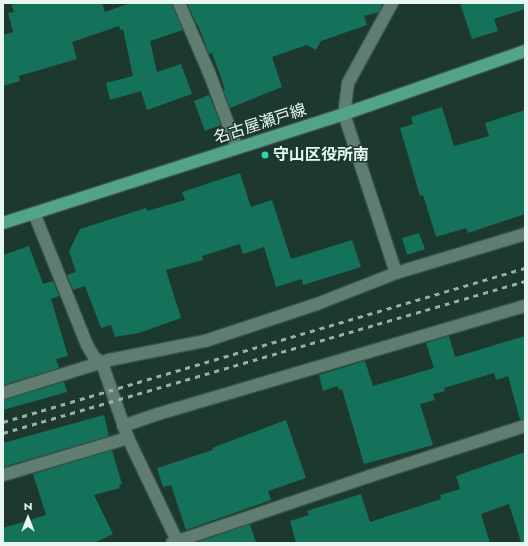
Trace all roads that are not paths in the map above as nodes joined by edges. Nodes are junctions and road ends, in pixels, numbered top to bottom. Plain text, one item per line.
1 (179, 3) edge
2 (392, 3) edge
3 (525, 51) edge
4 (344, 114) junction
5 (238, 148) junction
6 (34, 213) junction
7 (3, 223) edge
8 (525, 234) edge
9 (396, 273) junction
10 (525, 306) edge
11 (102, 363) junction
12 (3, 393) edge
13 (123, 426) junction
14 (525, 426) edge
15 (128, 438) junction
16 (3, 475) edge
17 (176, 542) edge

1 - 5 street
2 - 4 street
3 - 4 main road, 名古屋瀬戸線
4 - 5 main road, 名古屋瀬戸線
4 - 9 street
5 - 6 main road, 名古屋瀬戸線
6 - 7 main road, 名古屋瀬戸線
6 - 11 street
8 - 9 street
9 - 11 street
10 - 13 street
11 - 12 street
11 - 13 street
13 - 15 street
14 - 17 street
15 - 16 street
15 - 17 street

